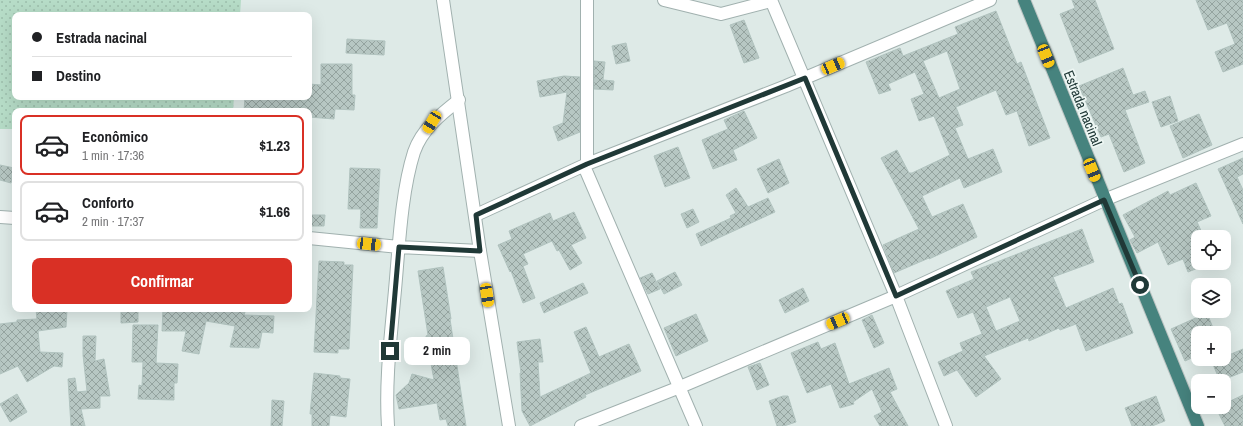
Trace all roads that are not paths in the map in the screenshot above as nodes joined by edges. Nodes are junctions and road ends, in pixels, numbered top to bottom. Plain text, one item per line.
1 (443, 0) edge
2 (587, 0) edge
3 (664, 0) edge
4 (771, 0) edge
5 (990, 0) edge
6 (1024, 0) edge
7 (805, 78) junction
8 (459, 100) junction
9 (1243, 144) edge
10 (585, 165) junction
11 (1104, 200) junction
12 (476, 215) junction
13 (0, 217) edge
14 (12, 218) edge
15 (312, 238) edge
16 (399, 247) junction
17 (480, 251) junction
18 (896, 296) junction
19 (680, 387) junction
20 (388, 426) edge
21 (509, 426) edge
22 (581, 426) edge
23 (696, 426) edge
24 (946, 426) edge
25 (1198, 426) edge

1 - 8 street
2 - 10 street
3 - 4 street
4 - 7 street
5 - 7 street
6 - 11 highway, Estrada nacinal
7 - 10 street
7 - 18 street
8 - 12 street
8 - 16 street
9 - 11 street
10 - 12 street
10 - 19 street
11 - 18 street
11 - 25 highway, Estrada nacinal
12 - 17 street
13 - 14 street
15 - 16 street
16 - 17 street
16 - 20 street
17 - 21 street
18 - 19 street
18 - 24 street
19 - 22 street
19 - 23 street

